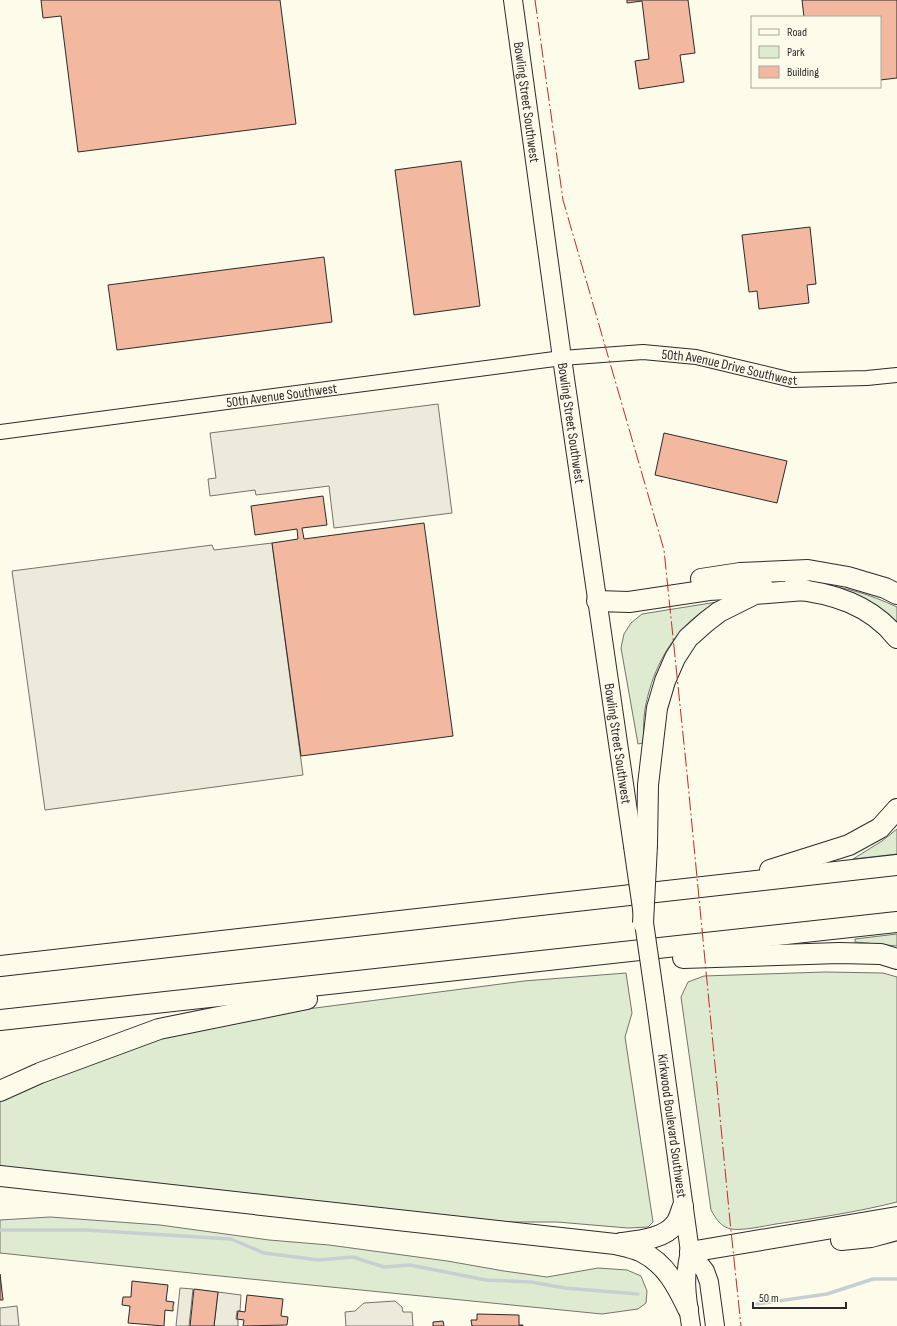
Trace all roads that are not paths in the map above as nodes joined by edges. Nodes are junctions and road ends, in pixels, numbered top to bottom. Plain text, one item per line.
1 (513, 0) edge
2 (562, 358) junction
3 (897, 375) edge
4 (0, 432) edge
5 (805, 590) junction
6 (897, 594) edge
7 (598, 601) junction
8 (897, 638) edge
9 (897, 809) edge
10 (640, 845) junction
11 (897, 865) edge
12 (727, 884) junction
13 (897, 922) edge
14 (644, 923) joint
15 (87, 957) junction
16 (0, 958) edge
17 (897, 959) edge
18 (517, 964) junction
19 (0, 966) edge
20 (431, 974) junction
21 (0, 1020) edge
22 (0, 1091) edge
23 (0, 1176) edge
24 (683, 1206) junction
25 (897, 1217) edge
26 (897, 1230) edge
27 (615, 1244) junction
28 (690, 1252) junction
29 (690, 1318) edge
30 (715, 1326) edge

1 - 2 main road, Bowling Street Southwest
2 - 3 street, 50th Avenue Drive Southwest
2 - 4 street, 50th Avenue Southwest
2 - 7 main road, Bowling Street Southwest
5 - 7 highway
5 - 8 highway
5 - 10 highway
6 - 7 highway
7 - 10 main road, Bowling Street Southwest
9 - 12 highway
10 - 14 highway, bridge
11 - 12 highway
12 - 15 highway
13 - 18 highway
14 - 24 main road, Kirkwood Boulevard Southwest, bridge
15 - 16 highway
15 - 19 highway
17 - 18 highway
18 - 20 highway
20 - 21 highway
20 - 22 highway
23 - 27 highway
24 - 27 highway
24 - 28 main road, Kirkwood Boulevard Southwest
25 - 28 highway
26 - 28 highway
27 - 29 highway
28 - 29 main road, Kirkwood Boulevard Southwest
28 - 30 main road

